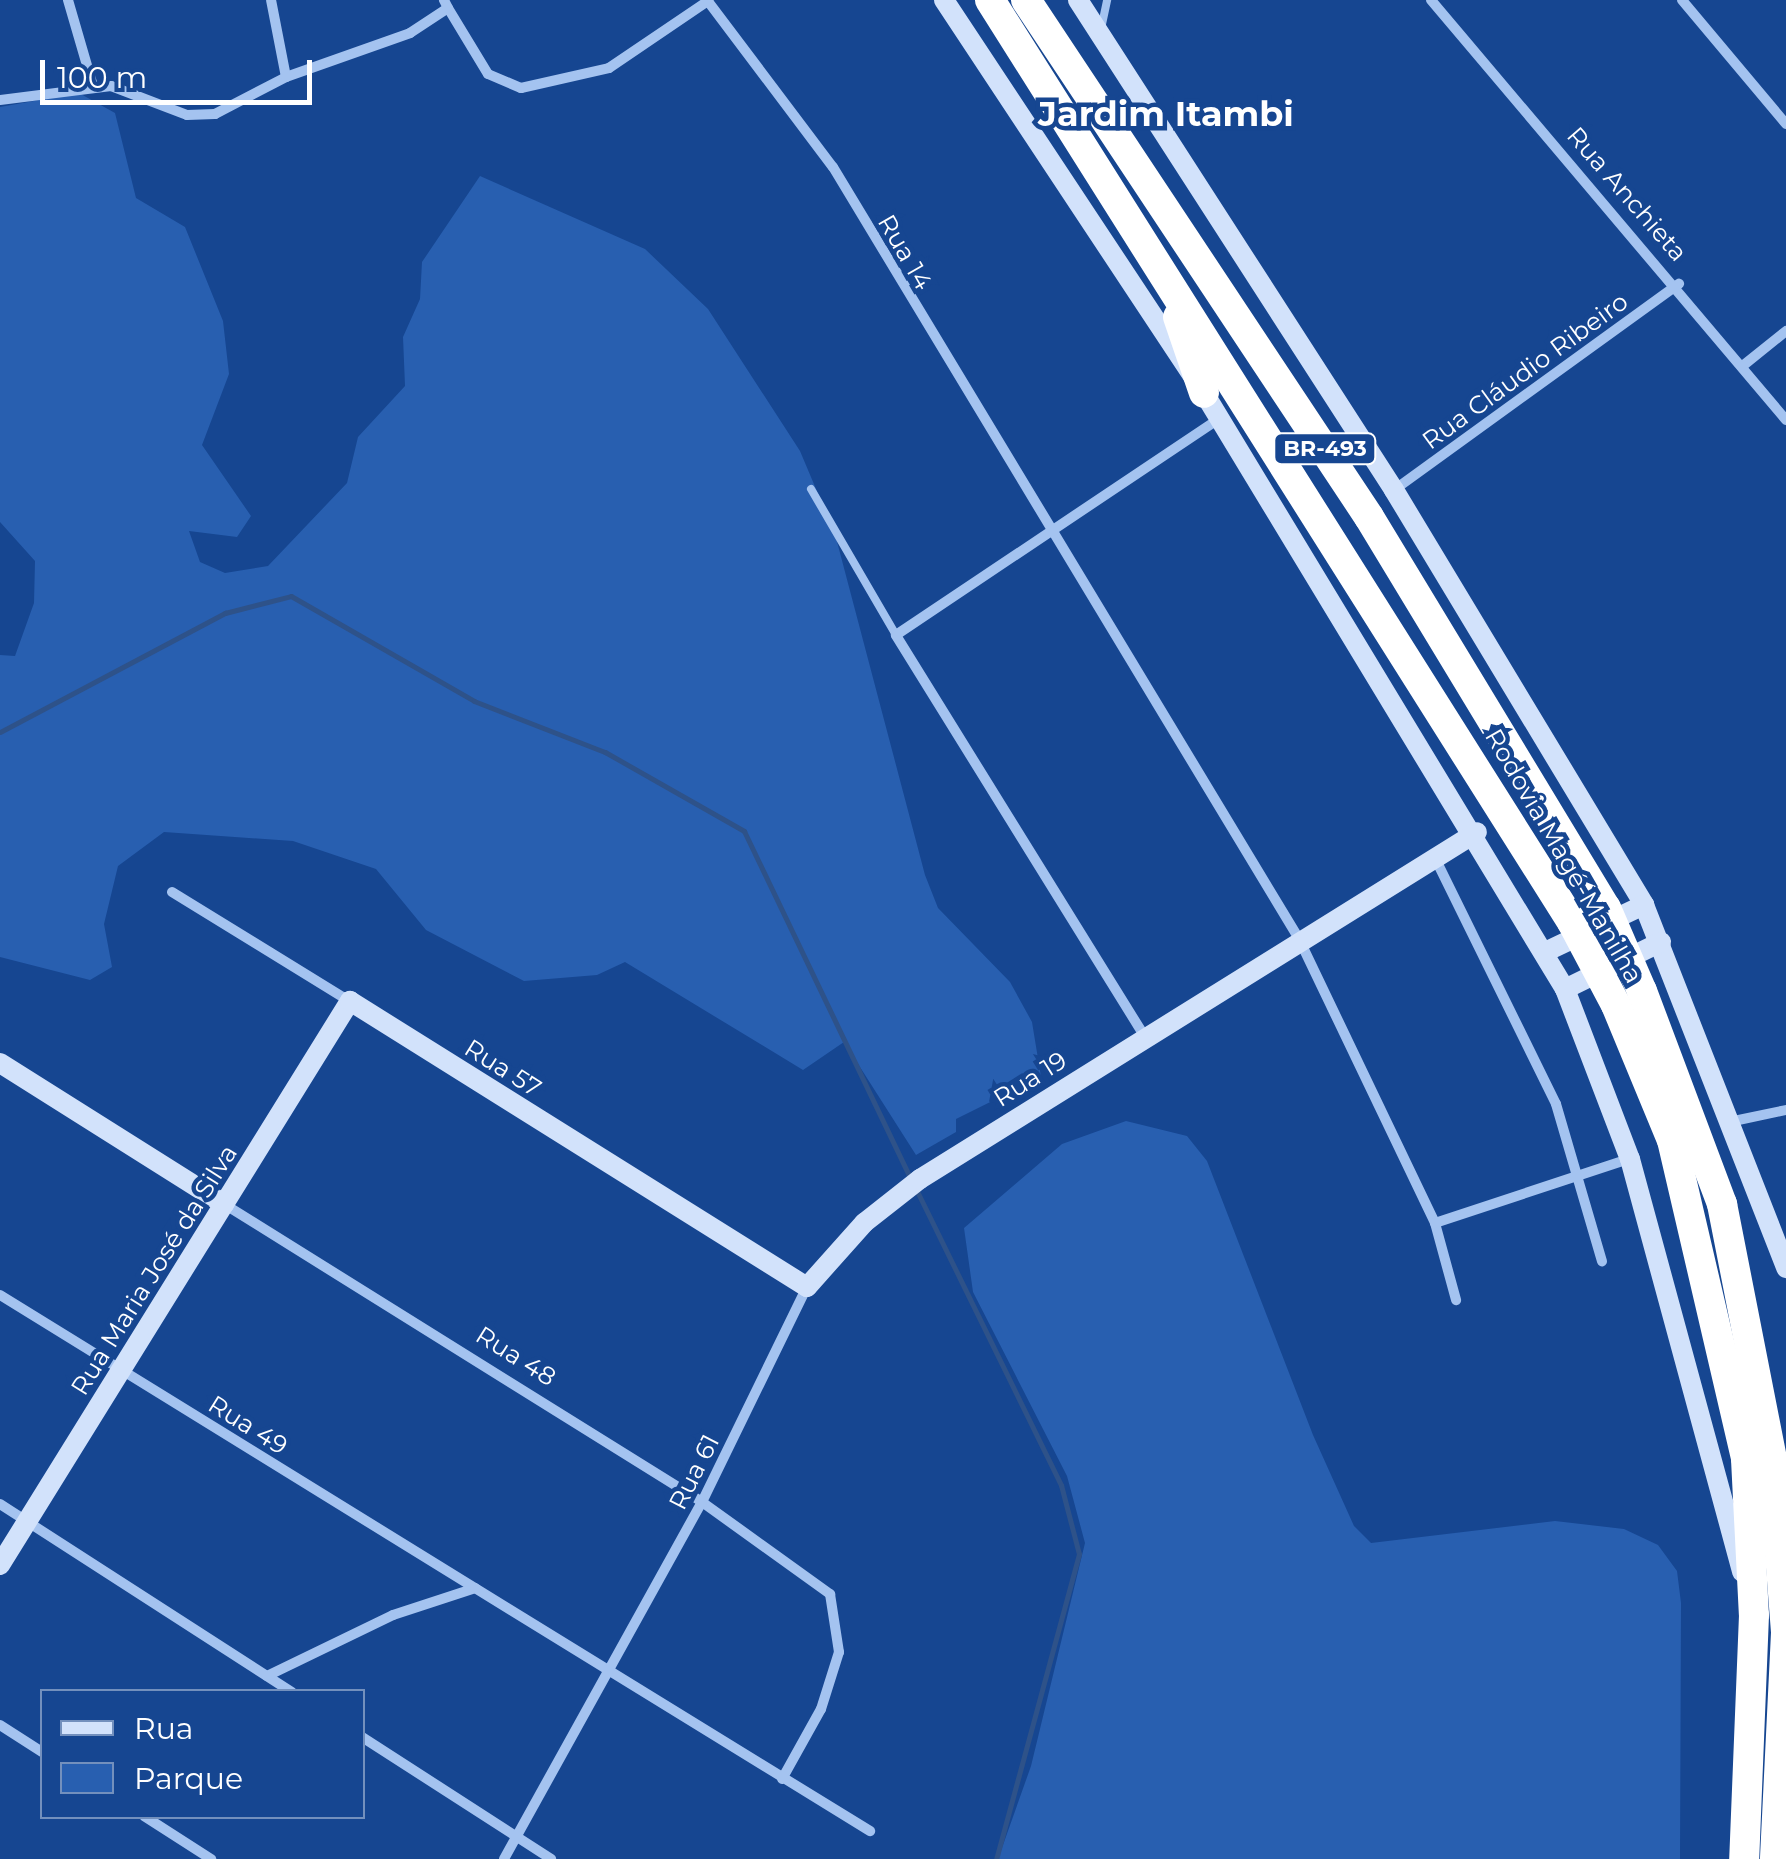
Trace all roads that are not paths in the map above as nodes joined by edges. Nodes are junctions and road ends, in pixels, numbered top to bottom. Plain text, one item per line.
1 (68, 0) edge
2 (271, 0) edge
3 (944, 0) edge
4 (990, 0) edge
5 (1026, 0) edge
6 (1078, 0) edge
7 (1107, 0) edge
8 (1432, 0) edge
9 (1682, 0) edge
10 (708, 1) edge
11 (446, 4) edge
12 (1100, 33) junction
13 (286, 77) junction
14 (93, 86) junction
15 (0, 100) edge
16 (1786, 124) edge
17 (1158, 262) junction
18 (1679, 284) junction
19 (1786, 330) edge
20 (1746, 364) junction
21 (1212, 406) junction
22 (1786, 420) edge
23 (811, 489) dead end
24 (1394, 490) junction
25 (1051, 534) junction
26 (896, 635) junction
27 (1476, 832) junction
28 (1435, 857) junction
29 (172, 892) dead end
30 (1644, 905) junction
31 (1299, 939) junction
32 (1661, 942) junction
33 (1545, 952) junction
34 (1565, 989) junction
35 (1629, 998) junction
36 (350, 1002) junction
37 (1144, 1037) junction
38 (0, 1062) edge
39 (1786, 1110) edge
40 (1729, 1122) junction
41 (1630, 1159) junction
42 (1580, 1176) junction
43 (224, 1204) junction
44 (1435, 1223) junction
45 (1602, 1261) dead end
46 (1786, 1268) edge
47 (808, 1287) junction
48 (0, 1295) edge
49 (1730, 1299) junction
50 (1456, 1300) dead end
51 (121, 1370) junction
52 (702, 1502) junction
53 (0, 1504) edge
54 (27, 1522) junction
55 (0, 1565) edge
56 (475, 1588) junction
57 (1754, 1615) junction
58 (1786, 1633) edge
59 (604, 1670) junction
60 (267, 1676) junction
61 (287, 1689) edge
62 (0, 1725) edge
63 (365, 1739) edge
64 (40, 1751) edge
65 (782, 1779) junction
66 (149, 1819) edge
67 (870, 1831) dead end
68 (517, 1836) junction
69 (211, 1859) edge
70 (504, 1859) edge
71 (551, 1859) edge
72 (1744, 1859) edge
73 (1775, 1859) edge

1 - 14 street
2 - 13 street
3 - 21 main road
4 - 17 highway, Rodovia Magé-Manilha / BR-493
5 - 35 highway, Rodovia Magé-Manilha / BR-493, bridge
6 - 12 main road, BR-493
7 - 12 lane
8 - 18 street, Rua Anchieta
9 - 16 street
10 - 11 street
10 - 25 street, Rua 14
11 - 13 street
12 - 24 main road, BR-493
13 - 14 street
14 - 15 street
17 - 21 highway
17 - 35 highway, Rodovia Magé-Manilha / BR-493, bridge
18 - 20 street, Rua Anchieta
18 - 24 street, Rua Cláudio Ribeiro
19 - 20 street
20 - 22 street, Rua Anchieta
21 - 25 street
21 - 27 main road
23 - 26 lane
24 - 30 main road, BR-493
25 - 26 street
25 - 31 street
26 - 37 street
27 - 28 main road, Rua 19
27 - 33 main road
28 - 31 main road, Rua 19
28 - 42 street
29 - 36 street, Rua 57
30 - 32 main road, BR-493
30 - 33 main road
31 - 37 main road, Rua 19
31 - 44 street
32 - 34 main road
32 - 40 main road, BR-493
33 - 34 main road
34 - 41 main road
35 - 49 highway, Rodovia Magé-Manilha / BR-493
36 - 43 main road, Rua Maria José da Silva
36 - 47 main road, Rua 57
37 - 47 main road, Rua 19
38 - 43 main road, Rua 48
39 - 40 street
40 - 46 main road
41 - 42 street
41 - 57 main road
42 - 44 street
42 - 45 street
43 - 51 main road, Rua Maria José da Silva
43 - 52 street, Rua 48
44 - 50 street
47 - 52 street, Rua 61
48 - 51 street, Rua 49
49 - 57 highway, Rodovia Magé-Manilha
49 - 58 highway, Rodovia Magé-Manilha
51 - 54 main road, Rua Maria José da Silva
51 - 56 street, Rua 49
52 - 59 street, Rua 61
52 - 65 street, Rua 48
53 - 54 street
54 - 55 main road, Rua Maria José da Silva
54 - 60 street
56 - 59 street
56 - 60 street
57 - 72 highway, Rodovia Magé-Manilha
58 - 73 highway, Rodovia Magé-Manilha
59 - 65 street
59 - 68 street, Rua 61
60 - 61 street
62 - 64 street
63 - 68 street
65 - 67 street
66 - 69 street
68 - 70 street, Rua 61
68 - 71 street

